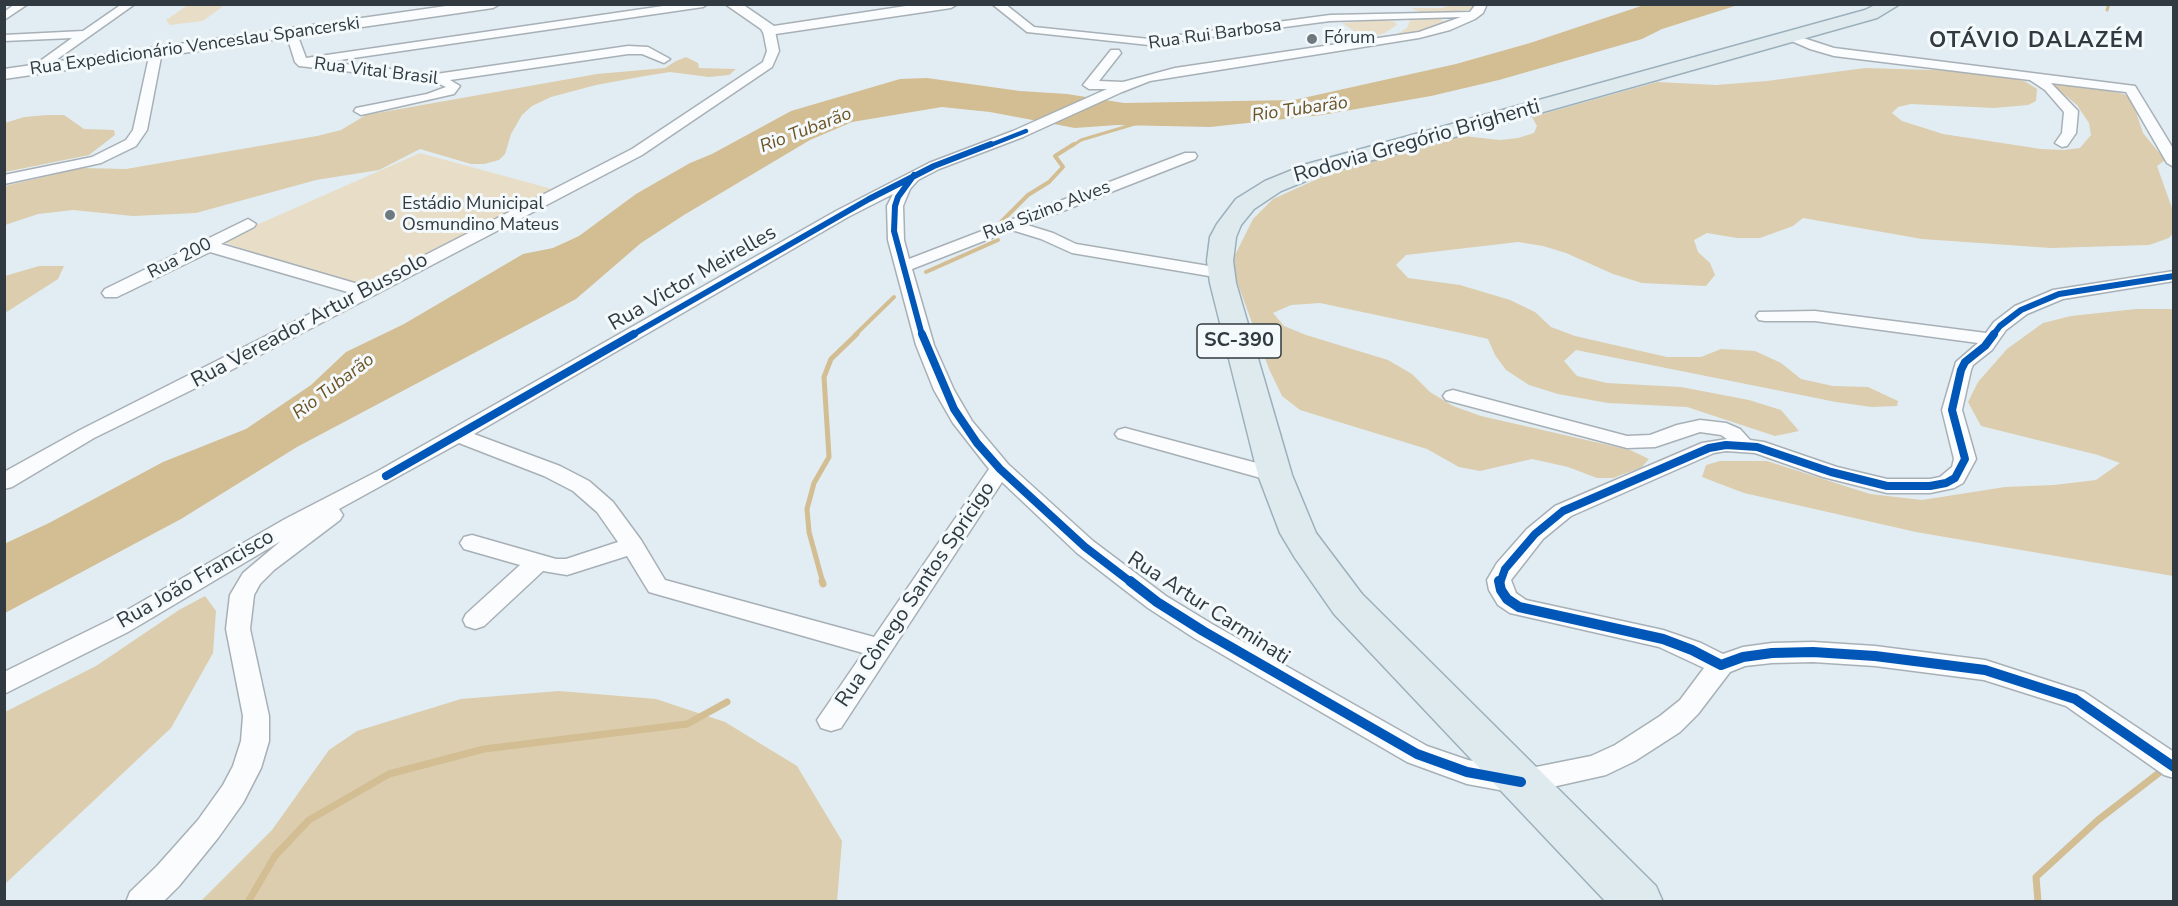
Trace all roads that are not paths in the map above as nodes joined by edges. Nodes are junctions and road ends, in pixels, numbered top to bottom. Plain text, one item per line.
1 (23, 4) edge
2 (130, 4) edge
3 (493, 4) edge
4 (703, 4) edge
5 (732, 4) edge
6 (951, 4) edge
7 (986, 4) edge
8 (997, 4) edge
9 (1892, 4) edge
10 (1313, 5) edge
11 (924, 6) edge
12 (1480, 8) edge
13 (1405, 10) edge
14 (1433, 15) junction
15 (4, 17) edge
16 (1330, 18) junction
17 (1014, 21) junction
18 (1456, 24) junction
19 (769, 29) junction
20 (292, 33) junction
21 (86, 34) junction
22 (1791, 37) junction
23 (4, 38) edge
24 (1359, 45) junction
25 (1121, 46) junction
26 (156, 52) junction
27 (664, 59) dead end
28 (301, 62) junction
29 (35, 69) junction
30 (4, 74) edge
31 (2032, 77) junction
32 (436, 78) junction
33 (1121, 87) junction
34 (361, 111) dead end
35 (2062, 143) dead end
36 (1190, 156) dead end
37 (2174, 163) edge
38 (914, 175) junction
39 (4, 180) edge
40 (248, 224) dead end
41 (1011, 225) junction
42 (209, 246) junction
43 (903, 267) junction
44 (1221, 273) junction
45 (2174, 276) edge
46 (365, 292) junction
47 (111, 293) dead end
48 (1764, 316) dead end
49 (1990, 339) junction
50 (1453, 396) dead end
51 (1125, 434) dead end
52 (458, 435) junction
53 (1743, 445) junction
54 (1000, 469) junction
55 (1275, 475) junction
56 (386, 476) junction
57 (4, 482) edge
58 (472, 543) dead end
59 (633, 546) junction
60 (538, 562) junction
61 (475, 620) dead end
62 (880, 648) junction
63 (1721, 665) junction
64 (4, 684) edge
65 (831, 720) dead end
66 (2165, 761) edge
67 (1521, 782) junction
68 (141, 902) edge
69 (1639, 902) edge

1 - 15 street
2 - 21 street
3 - 20 street, Rua Expedicionário Venceslau Spancerski
4 - 28 street
5 - 19 street
6 - 11 street
7 - 17 street, Rua Rui Barbosa
8 - 17 street, Rua Rui Barbosa
9 - 22 main road, Rodovia Gregório Brighenti / SC-390
10 - 16 street
11 - 19 street
12 - 14 street, Rua Rui Barbosa
12 - 18 street
13 - 14 street, Rua Rui Barbosa
13 - 16 street, Rua Rui Barbosa
13 - 24 street
14 - 18 street, Rua Rui Barbosa
16 - 25 street, Rua Rui Barbosa
17 - 25 street, Rua Rui Barbosa
18 - 24 street
19 - 46 street, Rua Vereador Artur Bussolo
20 - 26 street, Rua Expedicionário Venceslau Spancerski
20 - 28 street, Rua Vital Brasil
21 - 23 street
21 - 29 street
22 - 31 street
22 - 44 main road, Rodovia Gregório Brighenti / SC-390
24 - 33 street
25 - 33 street
26 - 29 street, Rua Expedicionário Venceslau Spancerski
26 - 39 street
27 - 32 street
28 - 32 street, Rua Vital Brasil
29 - 30 street, Rua Expedicionário Venceslau Spancerski
31 - 35 street
31 - 37 street
32 - 34 street, Rua Vital Brasil
33 - 38 street, Rua Victor Meirelles
36 - 41 street, Rua Sizino Alves
38 - 43 street, Rua Artur Carminati
38 - 52 street, Rua Victor Meirelles
40 - 42 street, Rua 200
41 - 43 street, Rua Sizino Alves
41 - 44 street
42 - 46 street
42 - 47 street, Rua 200
43 - 54 street, Rua Artur Carminati
44 - 55 main road, Rodovia Gregório Brighenti / SC-390
45 - 49 street
46 - 57 street, Rua Vereador Artur Bussolo
48 - 49 street
49 - 53 street
50 - 53 street
51 - 55 street
52 - 56 street, Rua Victor Meirelles
52 - 59 street
53 - 63 street
54 - 62 street, Rua Cônego Santos Spricigo
54 - 67 street, Rua Artur Carminati
55 - 67 main road, Rodovia Gregório Brighenti / SC-390
56 - 64 street, Rua João Francisco
56 - 68 street
58 - 60 street
59 - 60 street
59 - 62 street
60 - 61 street
62 - 65 street, Rua Cônego Santos Spricigo
63 - 66 street
63 - 67 street
67 - 69 main road, Rodovia Gregório Brighenti / SC-390

